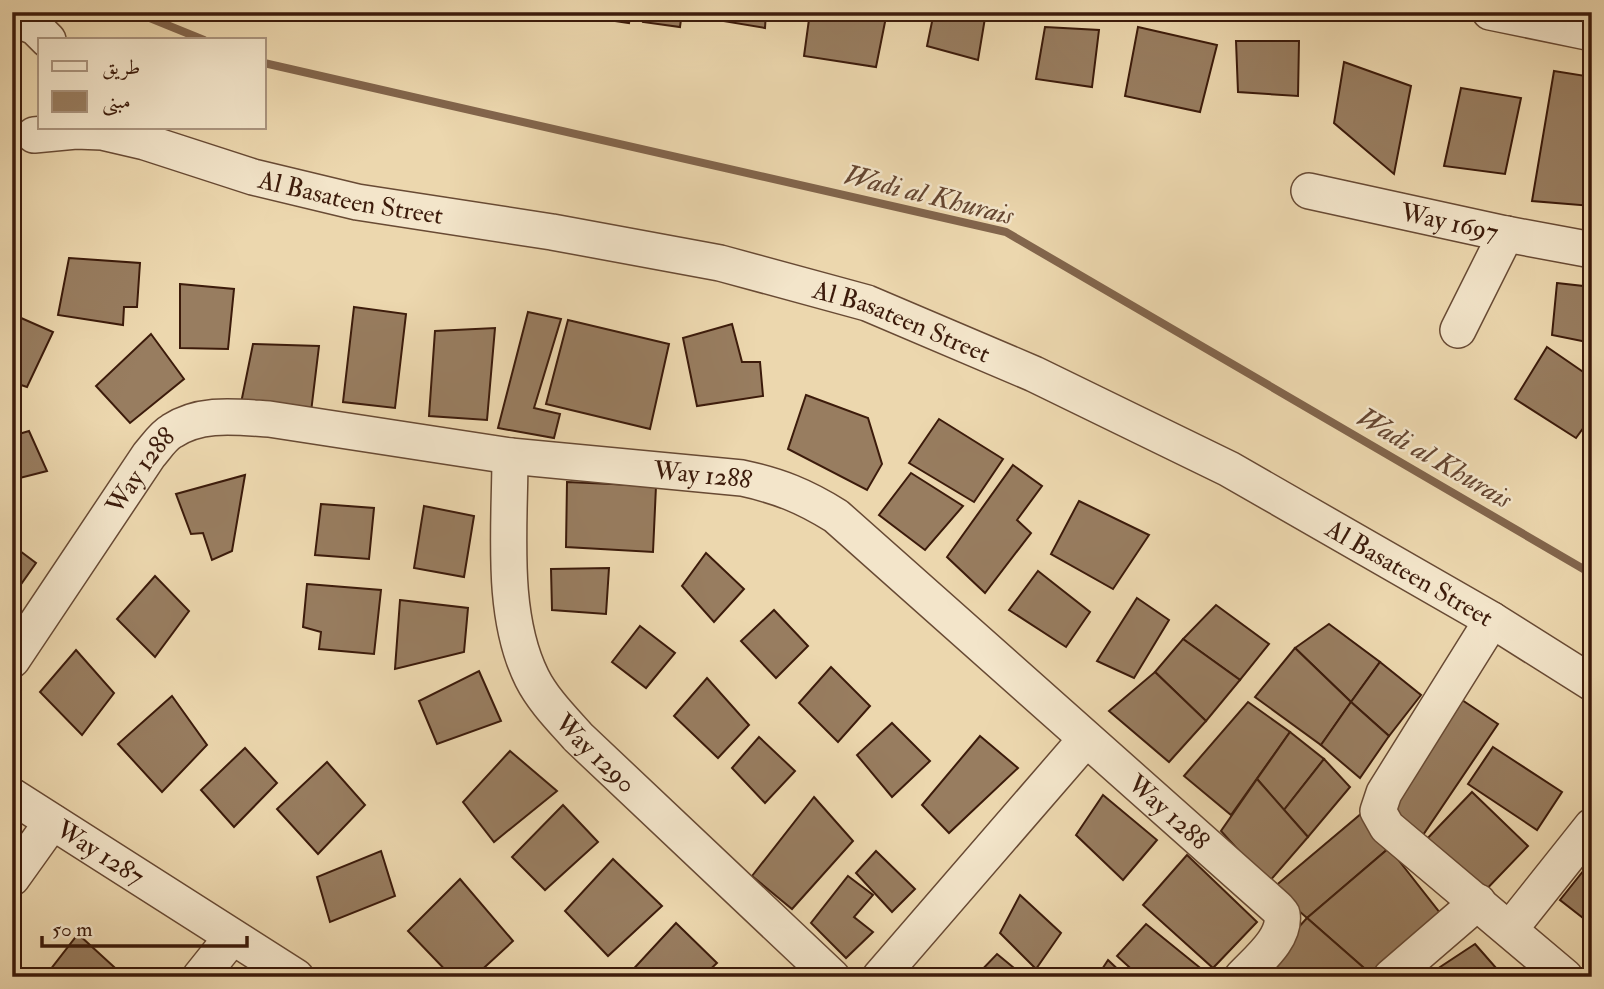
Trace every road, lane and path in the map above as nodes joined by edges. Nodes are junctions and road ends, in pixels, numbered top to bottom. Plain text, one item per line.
1 (45, 12) edge
2 (1490, 12) edge
3 (12, 18) edge
4 (1592, 33) edge
5 (47, 38) edge
6 (49, 38) edge
7 (134, 135) edge
8 (23, 139) edge
9 (1309, 191) dead end
10 (1506, 234) junction
11 (1592, 250) edge
12 (1458, 330) dead end
13 (510, 456) junction
14 (1492, 620) junction
15 (12, 660) edge
16 (1592, 683) edge
17 (1086, 739) junction
18 (12, 796) edge
19 (52, 822) junction
20 (1592, 826) edge
21 (12, 878) edge
22 (1478, 902) junction
23 (1510, 929) junction
24 (232, 937) junction
25 (200, 977) edge
26 (296, 977) edge
27 (832, 977) edge
28 (880, 977) edge
29 (1242, 977) edge
30 (1391, 977) edge
31 (1565, 977) edge

1 - 6 street
2 - 4 street
3 - 5 street
7 - 8 street, Al Basateen Street
7 - 14 street, Al Basateen Street
9 - 10 street, Way 1697
10 - 11 street, Way 1697
10 - 12 street
13 - 15 street, Way 1288
13 - 17 street, Way 1288
13 - 27 street, Way 1290
14 - 16 street, Al Basateen Street
14 - 22 street
17 - 28 street
17 - 29 street, Way 1288
18 - 19 street, Way 1287
19 - 21 street
19 - 24 street, Way 1287
20 - 23 street
22 - 23 street
22 - 30 street
23 - 31 street
24 - 25 street
24 - 26 street, Way 1287

